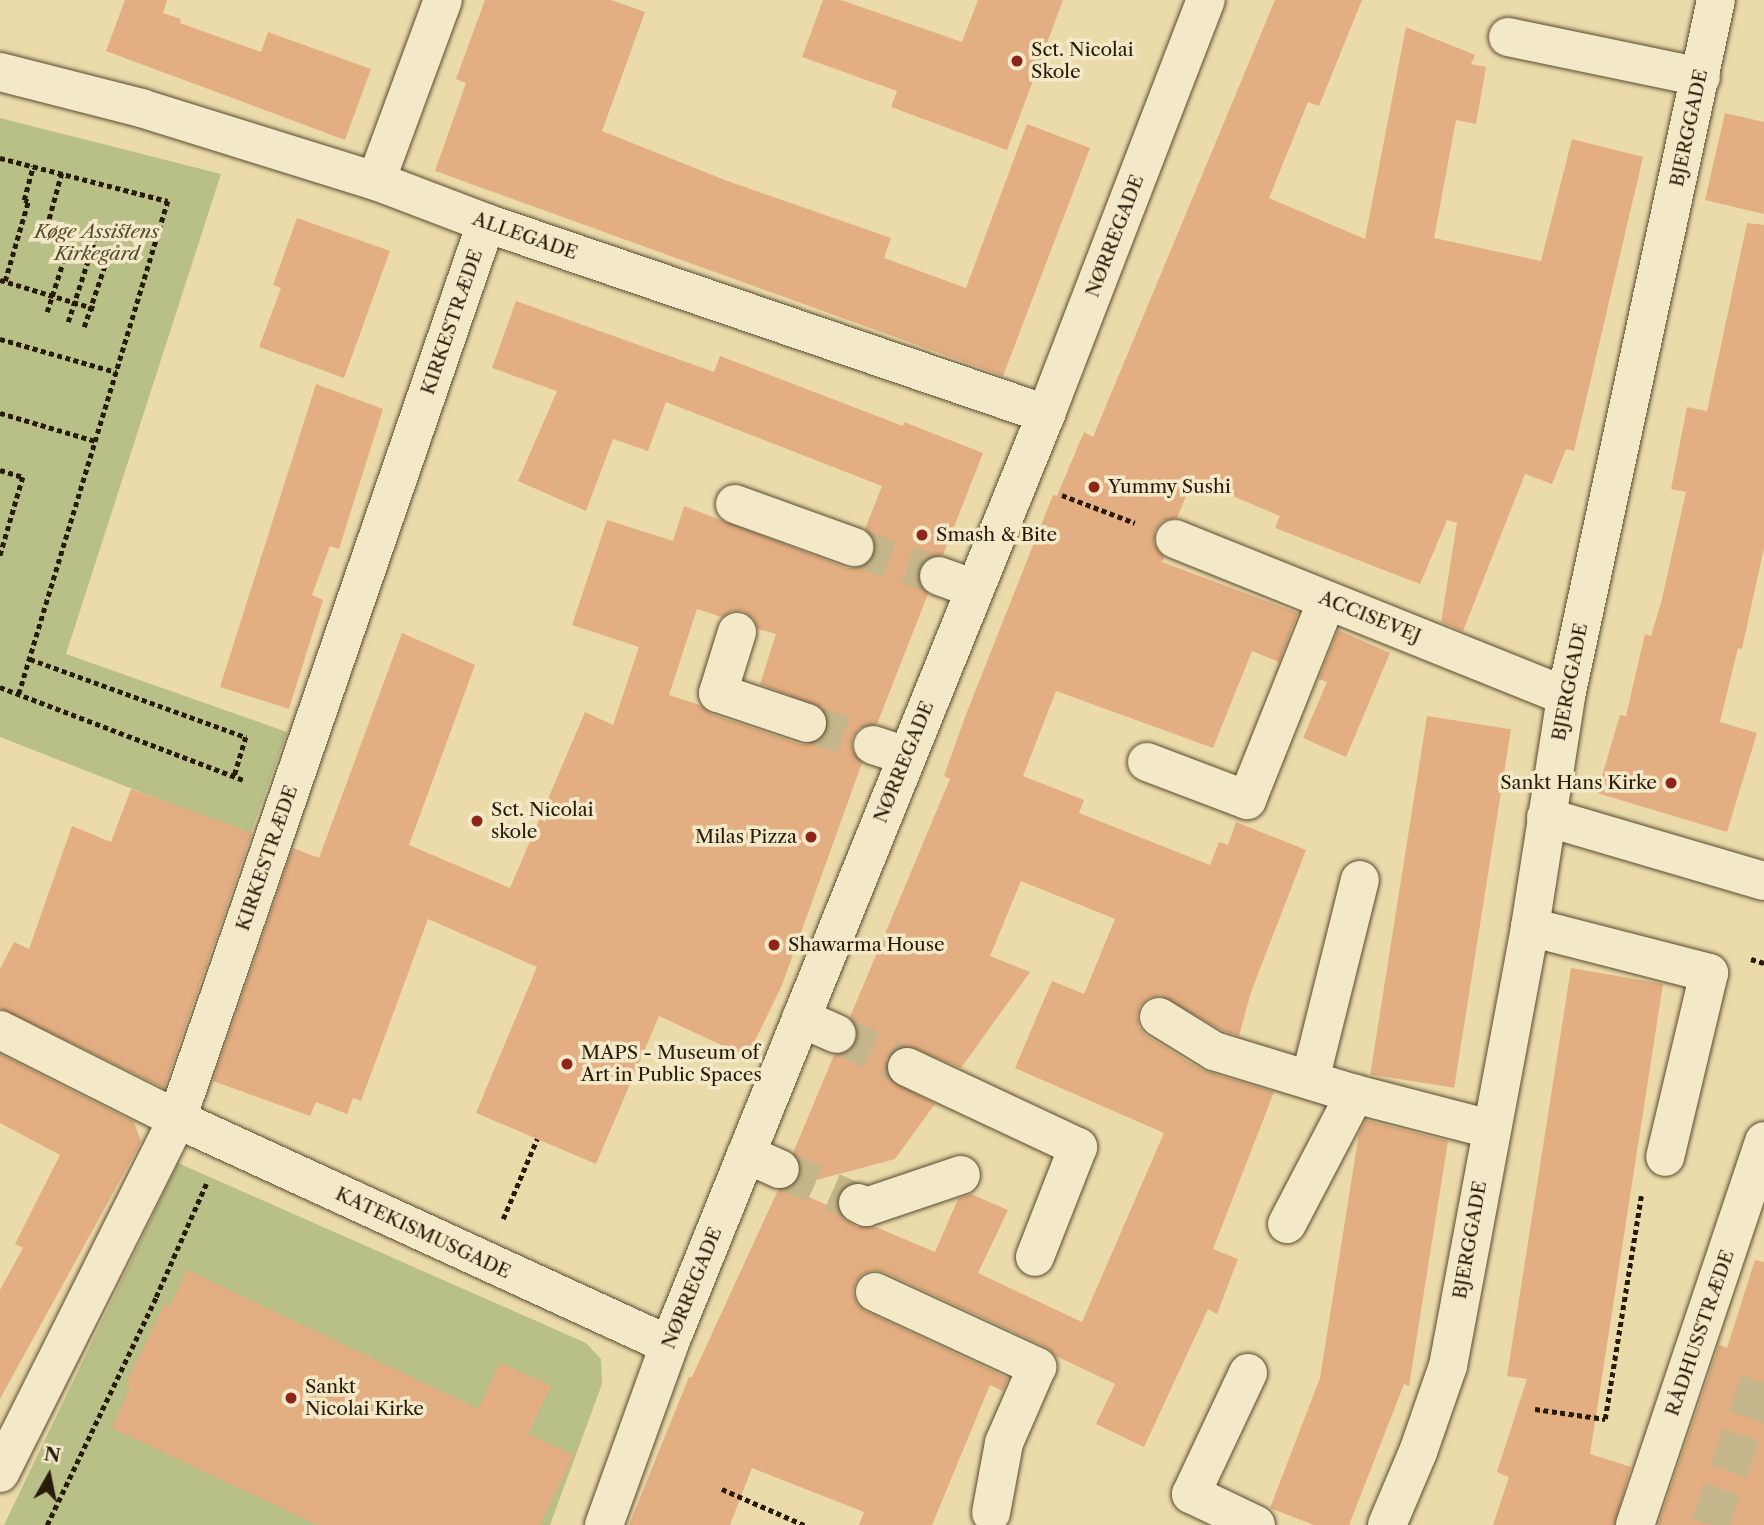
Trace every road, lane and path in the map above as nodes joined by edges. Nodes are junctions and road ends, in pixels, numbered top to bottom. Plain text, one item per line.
1 (443, 0) edge
2 (1206, 0) edge
3 (1716, 0) edge
4 (1508, 37) dead end
5 (0, 72) edge
6 (1700, 77) junction
7 (0, 158) edge
8 (33, 166) junction
9 (61, 173) junction
10 (376, 181) junction
11 (486, 223) junction
12 (97, 233) dead end
13 (94, 242) junction
14 (68, 246) dead end
15 (111, 247) dead end
16 (2, 281) edge
17 (52, 296) junction
18 (75, 303) junction
19 (93, 308) junction
20 (47, 312) dead end
21 (68, 322) dead end
22 (84, 327) dead end
23 (0, 339) edge
24 (116, 372) junction
25 (0, 413) edge
26 (1046, 414) junction
27 (95, 441) junction
28 (0, 470) edge
29 (1019, 478) junction
30 (734, 504) dead end
31 (1175, 539) joint
32 (854, 547) tunnel mouth
33 (0, 556) edge
34 (939, 576) tunnel mouth
35 (974, 589) junction
36 (1327, 600) junction
37 (737, 632) dead end
38 (30, 659) junction
39 (0, 687) edge
40 (19, 694) junction
41 (1566, 696) junction
42 (807, 723) tunnel mouth
43 (1147, 762) dead end
44 (234, 776) junction
45 (288, 797) junction
46 (1546, 817) junction
47 (1360, 880) dead end
48 (1764, 881) edge
49 (1530, 927) junction
50 (1158, 1017) dead end
51 (801, 1018) junction
52 (0, 1030) edge
53 (837, 1034) tunnel mouth
54 (907, 1067) tunnel mouth
55 (1310, 1080) junction
56 (1355, 1094) junction
57 (177, 1119) junction
58 (1490, 1129) junction
59 (537, 1139) dead end
60 (1764, 1141) edge
61 (225, 1142) junction
62 (1665, 1157) joint
63 (961, 1175) dead end
64 (858, 1203) tunnel mouth
65 (1287, 1224) dead end
66 (498, 1231) dead end
67 (1035, 1257) dead end
68 (875, 1292) dead end
69 (669, 1345) junction
70 (1248, 1373) dead end
71 (1535, 1409) dead end
72 (0, 1473) edge
73 (722, 1489) dead end
74 (998, 1521) edge
75 (47, 1525) edge
76 (604, 1525) edge
77 (804, 1525) edge
78 (1256, 1525) edge
79 (1387, 1525) edge
80 (1635, 1525) edge

1 - 10 street
2 - 26 street, NØRREGADE
3 - 6 street, BJERGGADE
4 - 6 street
5 - 10 street, ALLEGADE
6 - 41 street, BJERGGADE
7 - 8 path
8 - 9 path
8 - 16 path
9 - 13 path
9 - 24 path
10 - 11 street, ALLEGADE
11 - 26 street, ALLEGADE
11 - 45 street, KIRKESTRÆDE
12 - 13 path
13 - 18 path
14 - 17 path
15 - 19 path
16 - 17 path
17 - 18 path
17 - 20 path
18 - 19 path
18 - 21 path
19 - 22 path
23 - 24 path
24 - 27 path
25 - 27 path
26 - 29 street, NØRREGADE
27 - 38 path
28 - 33 path
29 - 31 path
29 - 35 street, NØRREGADE
30 - 32 street
31 - 36 street, ACCISEVEJ
34 - 35 street
35 - 51 street, NØRREGADE
36 - 41 street, ACCISEVEJ
36 - 43 street
37 - 42 street
38 - 40 path
38 - 44 path
39 - 40 path
40 - 44 path
41 - 46 street, BJERGGADE
44 - 45 path
45 - 57 street, KIRKESTRÆDE
46 - 48 street
46 - 49 street, BJERGGADE
47 - 55 street
49 - 58 street, BJERGGADE
49 - 62 street
50 - 55 street
51 - 53 street
51 - 69 street, NØRREGADE
52 - 57 street, KATEKISMUSGADE
54 - 67 street
55 - 56 street
56 - 58 street
56 - 65 street
57 - 61 street, KATEKISMUSGADE
57 - 72 street, KIRKESTRÆDE
58 - 79 street, BJERGGADE
59 - 66 path
60 - 80 street, RÅDHUSSTRÆDE
61 - 69 street, KATEKISMUSGADE
61 - 75 path
62 - 71 path
63 - 64 street
68 - 74 street
69 - 76 street, NØRREGADE
70 - 78 street
73 - 77 path

